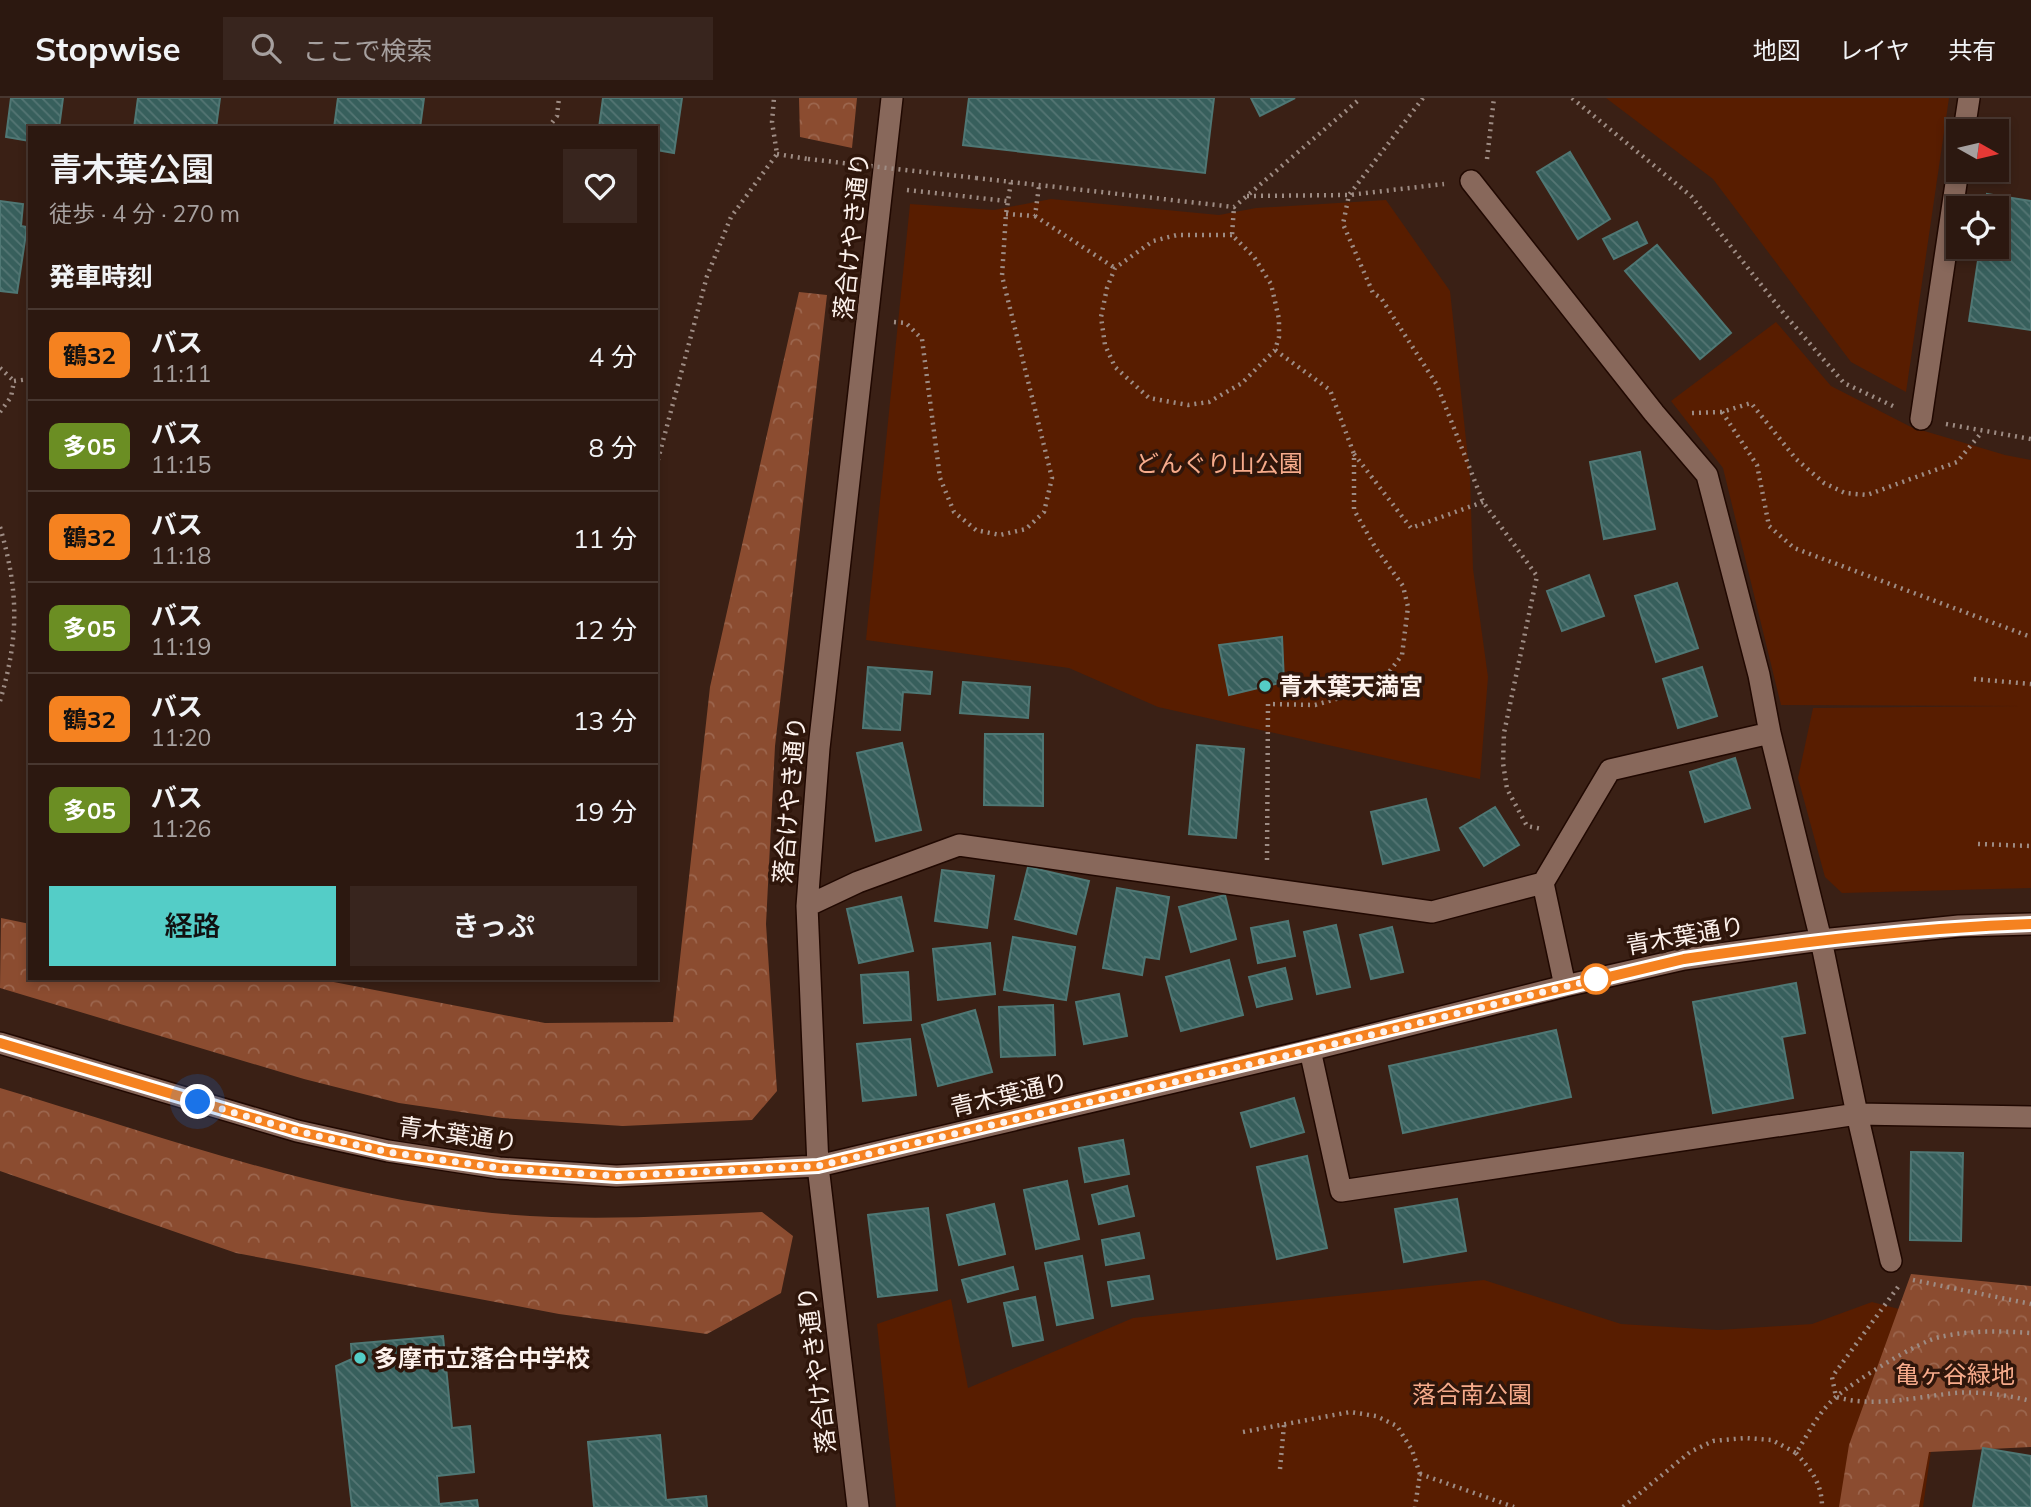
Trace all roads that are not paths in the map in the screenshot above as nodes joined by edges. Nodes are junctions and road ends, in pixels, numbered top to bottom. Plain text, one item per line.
1 (892, 98) edge
2 (1969, 98) edge
3 (1966, 119) edge
4 (1471, 181) road end
5 (1956, 182) edge
6 (1922, 419) road end
7 (1770, 733) junction
8 (1543, 883) junction
9 (807, 906) junction
10 (2031, 924) edge
11 (1821, 940) junction
12 (1565, 986) junction
13 (0, 1043) edge
14 (1310, 1050) junction
15 (1857, 1114) junction
16 (2031, 1117) edge
17 (818, 1166) junction
18 (1891, 1261) dead end
19 (858, 1507) edge

1 - 9 street, 落合けやき通り
2 - 3 street
4 - 7 street
5 - 6 street
7 - 8 street
7 - 11 street
8 - 9 street
8 - 12 street
9 - 17 street, 落合けやき通り
10 - 11 street, 青木葉通り
11 - 12 street, 青木葉通り
11 - 15 street
12 - 14 street, 青木葉通り
13 - 17 street, 青木葉通り
14 - 15 street
14 - 17 street, 青木葉通り
15 - 16 street
15 - 18 street
17 - 19 street, 落合けやき通り

